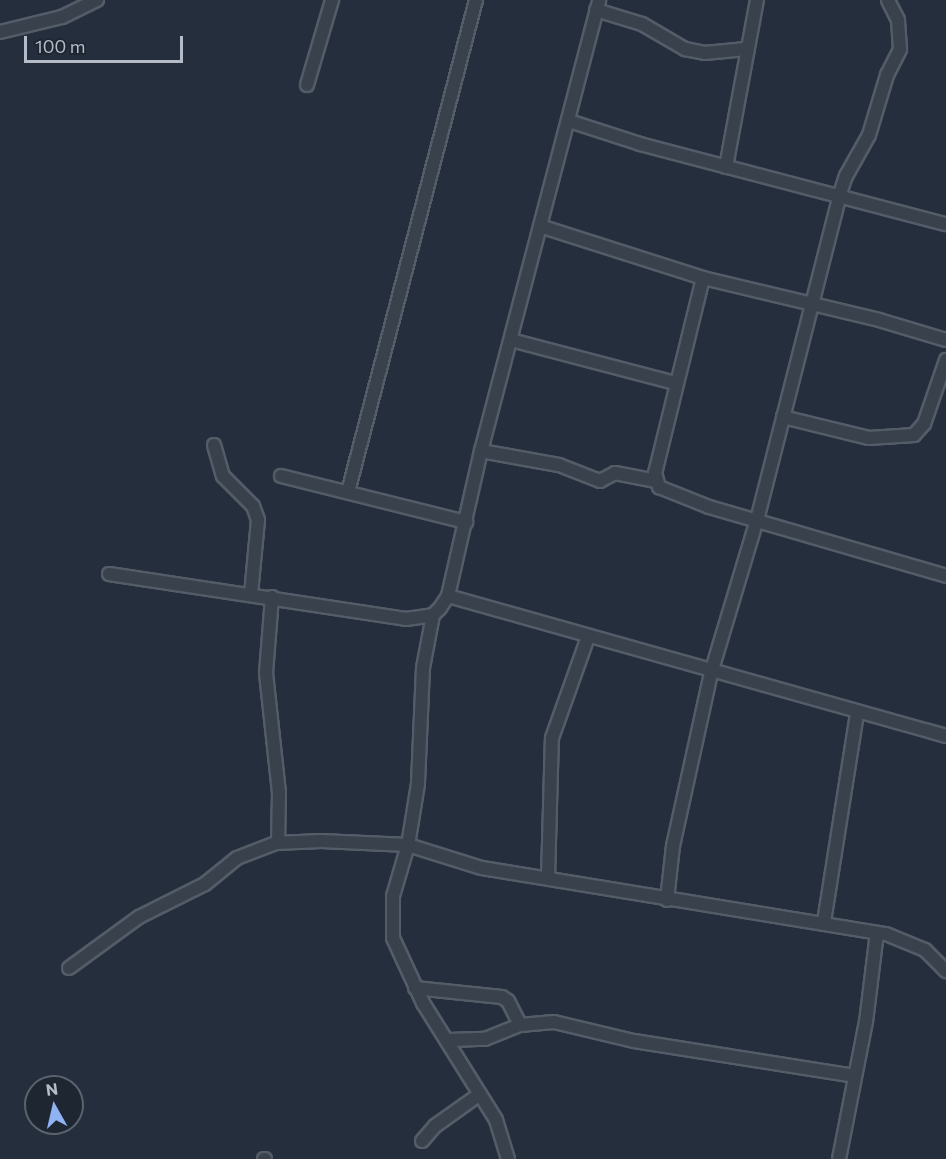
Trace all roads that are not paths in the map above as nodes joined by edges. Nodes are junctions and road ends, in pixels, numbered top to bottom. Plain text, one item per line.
1 (98, 0) edge
2 (332, 0) edge
3 (476, 0) edge
4 (757, 0) edge
5 (888, 0) edge
6 (598, 5) edge
7 (0, 32) edge
8 (746, 49) junction
9 (306, 85) dead end
10 (569, 121) junction
11 (726, 167) junction
12 (840, 194) junction
13 (946, 224) edge
14 (540, 226) junction
15 (703, 279) junction
16 (812, 303) junction
17 (511, 340) junction
18 (946, 340) edge
19 (946, 360) edge
20 (675, 383) junction
21 (783, 417) junction
22 (214, 445) dead end
23 (481, 451) junction
24 (281, 476) dead end
25 (656, 482) junction
26 (348, 492) junction
27 (757, 520) junction
28 (466, 522) junction
29 (109, 574) dead end
30 (946, 576) edge
31 (251, 594) junction
32 (448, 596) junction
33 (272, 597) junction
34 (433, 615) junction
35 (588, 637) junction
36 (711, 673) junction
37 (857, 714) junction
38 (946, 736) edge
39 (278, 843) junction
40 (408, 845) junction
41 (548, 878) junction
42 (667, 900) junction
43 (824, 922) junction
44 (877, 933) junction
45 (69, 968) dead end
46 (946, 971) edge
47 (415, 988) junction
48 (520, 1025) junction
49 (449, 1040) junction
50 (854, 1076) junction
51 (480, 1094) junction
52 (422, 1141) dead end
53 (508, 1159) edge
54 (839, 1159) edge

1 - 7 street
2 - 9 street
3 - 26 street
4 - 8 street
5 - 12 street
6 - 8 street
6 - 10 street
8 - 11 street
10 - 11 street
10 - 14 street
11 - 12 street
12 - 13 street
12 - 16 street
14 - 15 street
14 - 17 street
15 - 16 street
15 - 20 street
16 - 18 street
16 - 21 street
17 - 20 street
17 - 23 street
19 - 21 street
20 - 25 street
21 - 27 street
22 - 31 street
23 - 25 street
23 - 28 street
24 - 26 street
25 - 27 street
26 - 28 street
27 - 30 street
27 - 36 street
28 - 32 street
29 - 31 street
31 - 33 street
32 - 34 street
32 - 35 street
33 - 34 street
33 - 39 street
34 - 40 street
35 - 36 street
35 - 41 street
36 - 37 street
36 - 42 street
37 - 38 street
37 - 43 street
39 - 40 street
39 - 45 street
40 - 41 street
40 - 47 street
41 - 42 street
42 - 43 street
43 - 44 street
44 - 46 street
44 - 50 street
47 - 48 street
47 - 49 street
48 - 49 street
48 - 50 street
49 - 51 street
50 - 54 street
51 - 52 street
51 - 53 street

